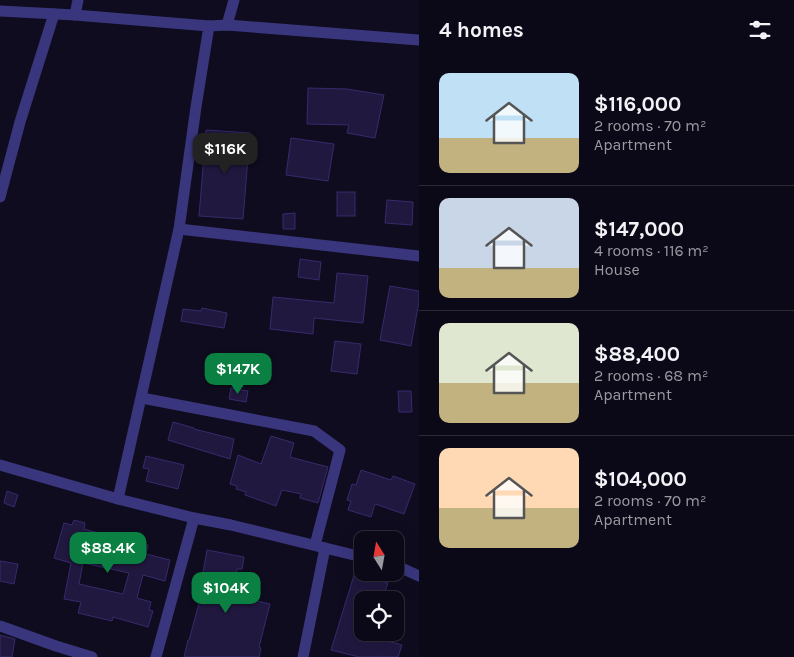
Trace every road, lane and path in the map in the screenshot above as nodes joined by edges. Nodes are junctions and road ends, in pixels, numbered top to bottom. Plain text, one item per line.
1 (78, 0) edge
2 (234, 0) edge
3 (0, 11) edge
4 (54, 14) junction
5 (75, 15) junction
6 (227, 25) junction
7 (209, 26) junction
8 (419, 40) edge
9 (0, 197) edge
10 (179, 229) junction
11 (419, 256) edge
12 (142, 398) junction
13 (0, 465) edge
14 (118, 499) junction
15 (194, 518) junction
16 (320, 546) junction
17 (354, 555) edge
18 (404, 569) edge
19 (419, 576) edge
20 (0, 626) edge
21 (54, 651) edge
22 (92, 657) edge
23 (156, 657) edge
24 (303, 657) edge

1 - 5 street
2 - 6 street
3 - 4 street
4 - 5 street
4 - 9 street
5 - 7 street
6 - 7 street
6 - 8 street
7 - 10 street
10 - 11 street
10 - 12 street
12 - 14 street
12 - 16 street
13 - 14 street
14 - 15 street
15 - 16 street
15 - 23 street
16 - 17 street
16 - 24 street
18 - 19 street
20 - 21 street
21 - 22 street

